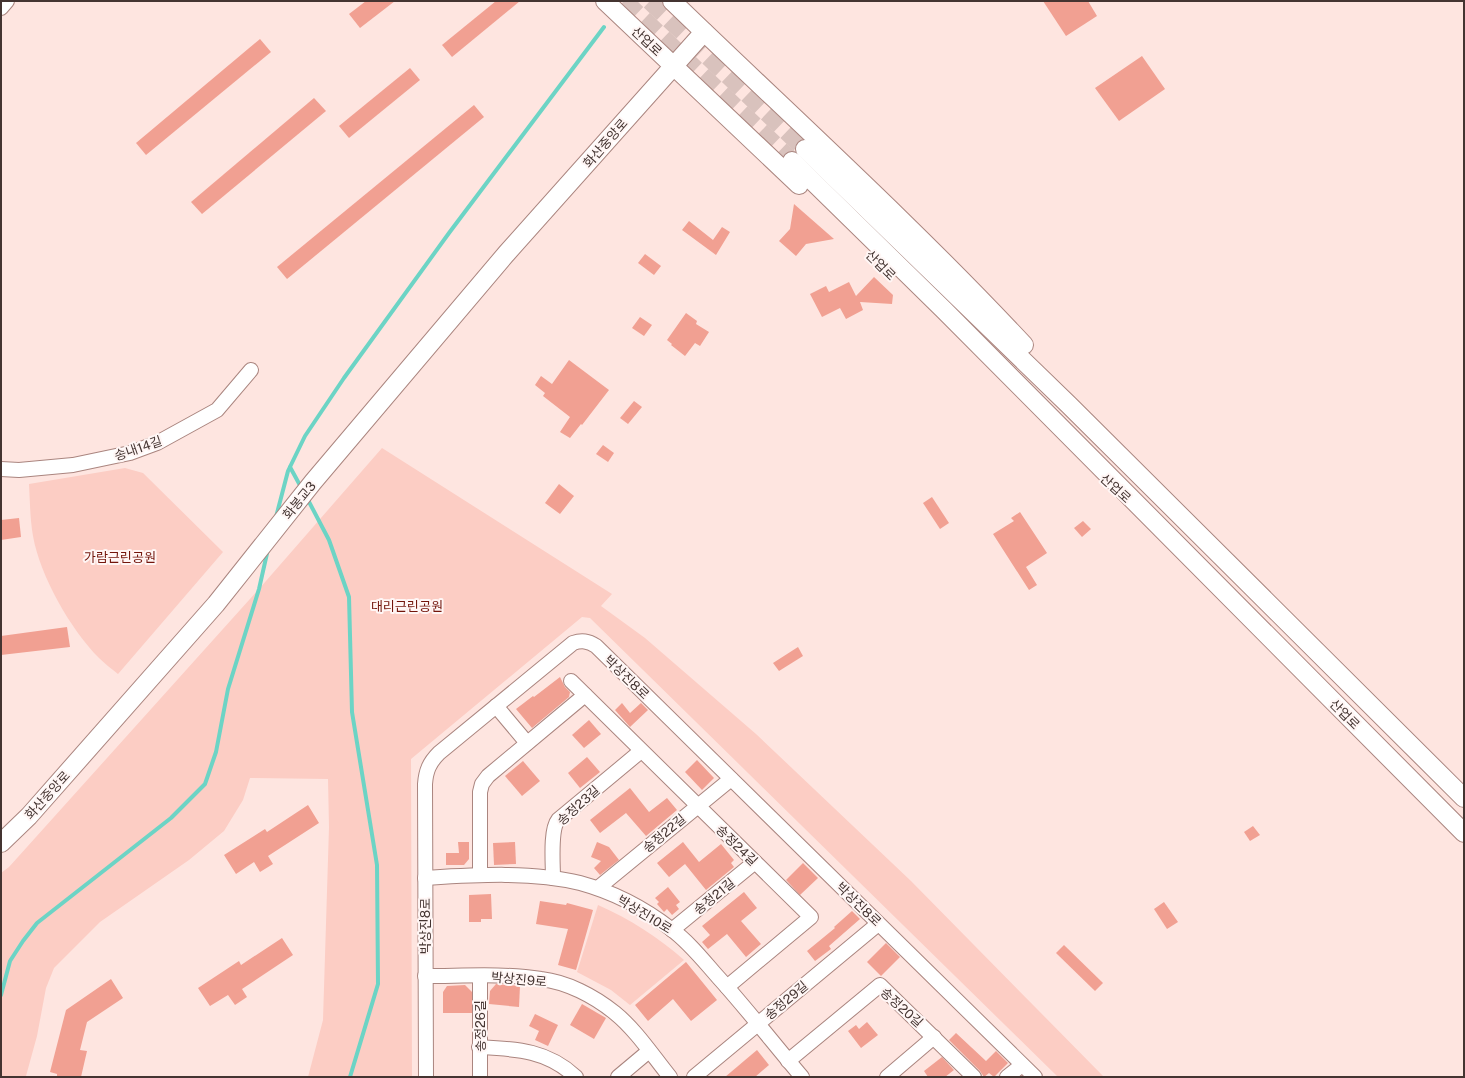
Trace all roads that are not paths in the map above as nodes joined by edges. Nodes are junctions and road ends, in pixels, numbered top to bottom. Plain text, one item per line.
1 (7, 1) edge
2 (605, 1) edge
3 (672, 1) edge
4 (1, 8) edge
5 (704, 32) junction
6 (673, 65) junction
7 (506, 254) joint
8 (251, 370) dead end
9 (1, 468) edge
10 (1175, 511) junction
11 (1159, 527) junction
12 (571, 681) dead end
13 (585, 695) junction
14 (496, 706) junction
15 (527, 743) junction
16 (90, 745) joint
17 (641, 750) junction
18 (731, 779) junction
19 (1464, 798) edge
20 (698, 806) junction
21 (1464, 833) edge
22 (1, 844) edge
23 (755, 862) junction
24 (480, 874) junction
25 (426, 878) junction
26 (553, 878) junction
27 (598, 888) junction
28 (878, 924) junction
29 (672, 930) junction
30 (425, 976) junction
31 (480, 976) junction
32 (727, 987) junction
33 (758, 1024) junction
34 (934, 1037) junction
35 (480, 1047) junction
36 (649, 1051) junction
37 (788, 1061) junction
38 (1022, 1065) junction
39 (426, 1077) edge
40 (480, 1077) edge
41 (576, 1077) edge
42 (618, 1077) edge
43 (670, 1077) edge
44 (694, 1077) edge
45 (802, 1077) edge
46 (887, 1077) edge
47 (974, 1077) edge
48 (1007, 1077) edge
49 (1035, 1077) edge

1 - 4 street
2 - 6 main road, 산업로
3 - 5 main road, 산업로
5 - 6 main road, 화산중앙로
5 - 10 main road, 산업로
6 - 7 main road, 화산중앙로
6 - 11 main road, 산업로
7 - 16 main road, 화봉교3
8 - 9 street, 송내14길
10 - 11 main road, 산업로
10 - 19 main road, 산업로
11 - 21 main road, 산업로
12 - 13 street, 송정24길
13 - 15 street
13 - 17 street, 송정24길
14 - 15 street
14 - 18 street, 박상진8로
14 - 25 street, 박상진8로
15 - 24 street
16 - 22 main road, 화산중앙로
17 - 20 street, 송정24길
17 - 26 street, 송정23길
18 - 20 street, 송정22길
18 - 28 street, 박상진8로
20 - 23 street, 송정24길
20 - 27 street, 송정22길
23 - 29 street, 송정21길
23 - 32 street, 송정24길
24 - 25 street, 박상진10로
24 - 26 street, 박상진10로
25 - 30 street, 박상진8로
26 - 27 street, 박상진10로
27 - 29 street, 박상진10로
28 - 33 street, 송정29길
28 - 38 street, 박상진8로
29 - 32 street, 박상진10로
30 - 31 street, 박상진9로
30 - 39 street, 박상진8로
31 - 35 street, 송정26길
31 - 36 street, 박상진9로
32 - 33 street, 박상진10로
33 - 37 street, 박상진10로
33 - 44 street, 송정29길
34 - 37 street, 송정20길
34 - 46 street
34 - 47 street, 송정20길
35 - 40 street, 송정26길
35 - 41 street
36 - 42 street
36 - 43 street, 박상진9로
37 - 45 street, 박상진10로
38 - 48 street
38 - 49 street, 박상진8로

